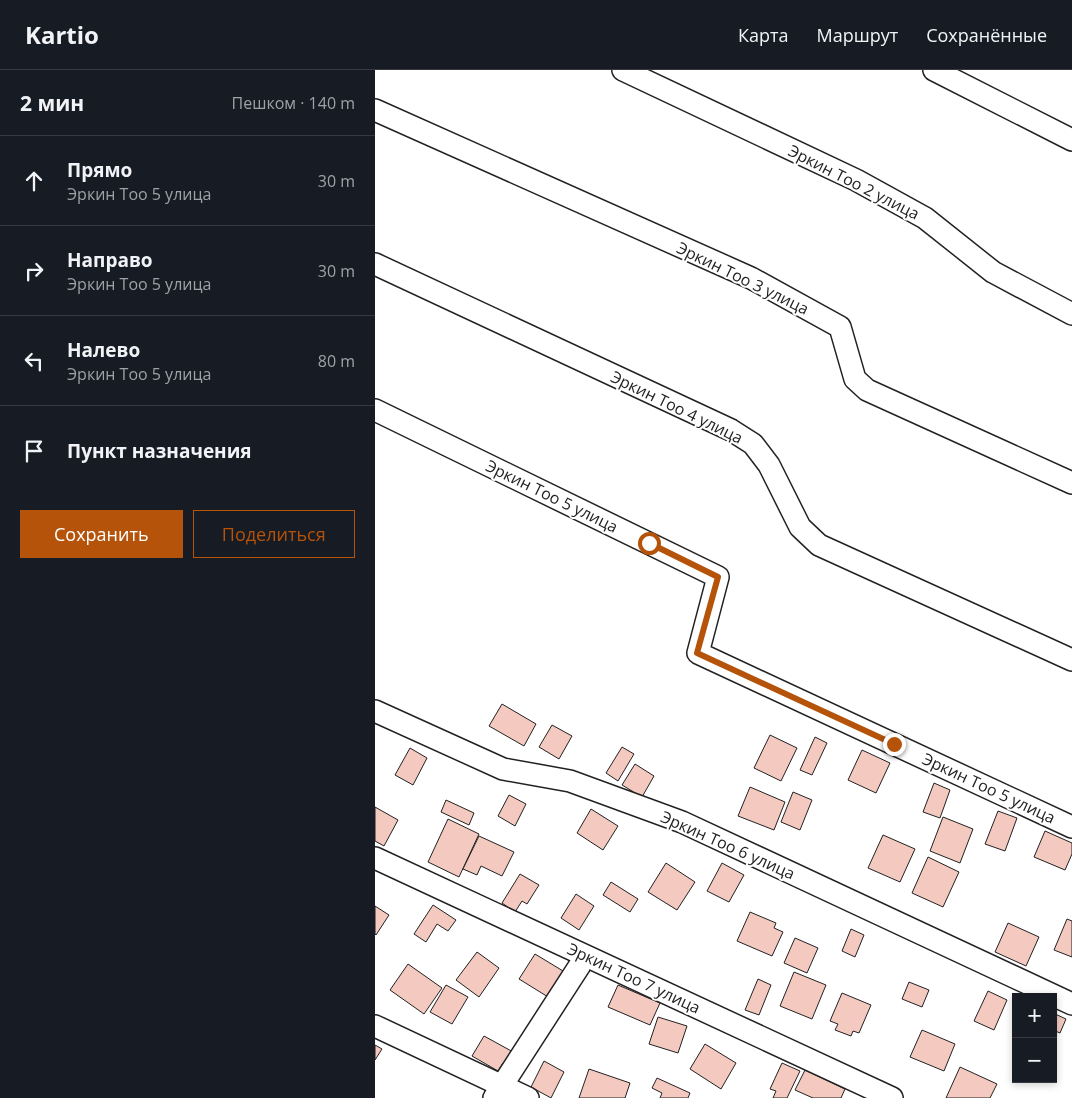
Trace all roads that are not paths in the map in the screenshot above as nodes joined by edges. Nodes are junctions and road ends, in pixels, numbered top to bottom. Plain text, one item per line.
1 (623, 70) edge
2 (934, 70) edge
3 (375, 110) edge
4 (1072, 140) edge
5 (375, 264) edge
6 (1072, 314) edge
7 (375, 410) edge
8 (1072, 483) edge
9 (1072, 660) edge
10 (375, 711) edge
11 (1072, 827) edge
12 (375, 858) edge
13 (580, 965) dead end
14 (1072, 1004) edge
15 (375, 1026) edge
16 (498, 1092) edge
17 (528, 1098) edge
18 (892, 1098) edge

1 - 6 street, Эркин Тоо 2 улица
2 - 4 street
3 - 8 street, Эркин Тоо 3 улица
5 - 9 street, Эркин Тоо 4 улица
7 - 11 street, Эркин Тоо 5 улица
10 - 14 street, Эркин Тоо 6 улица
12 - 18 street, Эркин Тоо 7 улица
13 - 16 street
15 - 16 street
16 - 17 street

